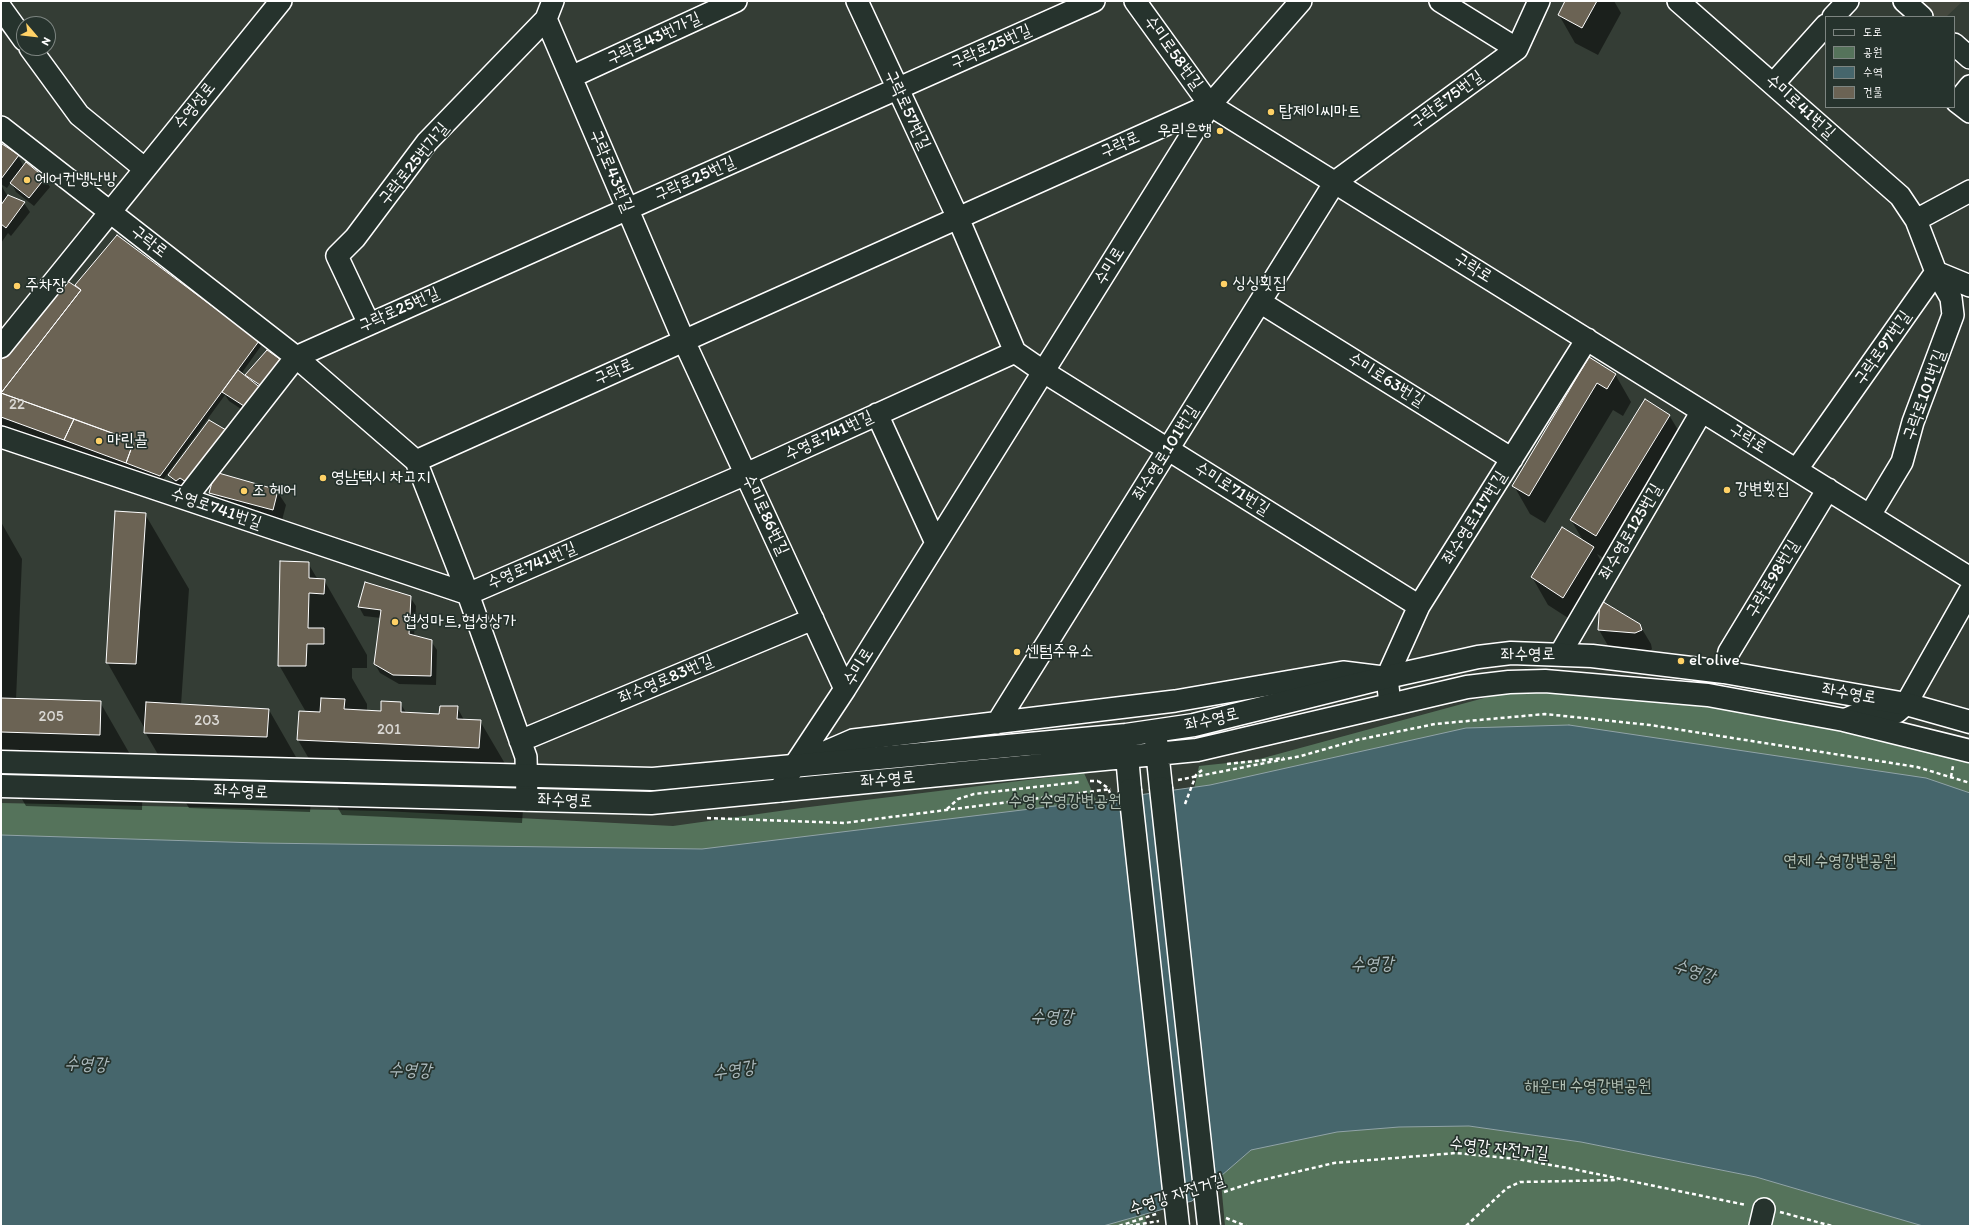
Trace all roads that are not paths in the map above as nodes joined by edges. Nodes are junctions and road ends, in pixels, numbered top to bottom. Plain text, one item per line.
1 (281, 1) edge
2 (736, 1) edge
3 (858, 1) edge
4 (1094, 1) edge
5 (1135, 1) edge
6 (1301, 1) edge
7 (1440, 1) edge
8 (1539, 1) edge
9 (1678, 1) edge
10 (1848, 1) edge
11 (1904, 1) edge
12 (1, 8) edge
13 (549, 10) edge
14 (1834, 16) edge
15 (1921, 16) edge
16 (1825, 26) edge
17 (16, 29) edge
18 (1955, 45) edge
19 (1518, 49) junction
20 (36, 56) edge
21 (1970, 58) edge
22 (571, 77) junction
23 (1774, 83) junction
24 (1970, 86) edge
25 (897, 88) junction
26 (1210, 105) junction
27 (1970, 112) edge
28 (1, 127) edge
29 (145, 169) junction
30 (1335, 182) junction
31 (1970, 191) edge
32 (628, 209) junction
33 (110, 212) junction
34 (958, 218) junction
35 (1916, 220) junction
36 (1936, 272) junction
37 (1970, 286) edge
38 (1260, 302) junction
39 (370, 324) junction
40 (1588, 339) junction
41 (684, 341) junction
42 (1, 348) edge
43 (1015, 352) junction
44 (296, 356) junction
45 (1044, 372) junction
46 (1702, 411) junction
47 (877, 414) junction
48 (1, 437) edge
49 (1168, 449) junction
50 (1512, 459) junction
51 (416, 461) junction
52 (1797, 469) junction
53 (746, 474) junction
54 (1828, 489) junction
55 (186, 498) junction
56 (1870, 515) junction
57 (936, 543) junction
58 (1970, 578) edge
59 (1970, 591) edge
60 (468, 594) junction
61 (1419, 606) junction
62 (813, 619) junction
63 (1560, 654) junction
64 (1724, 672) junction
65 (1386, 677) junction
66 (845, 689) junction
67 (1906, 704) junction
68 (1390, 705) junction
69 (1844, 720) junction
70 (1970, 722) edge
71 (997, 723) junction
72 (1155, 731) junction
73 (1126, 735) junction
74 (520, 741) junction
75 (1970, 751) edge
76 (1158, 754) junction
77 (1128, 758) junction
78 (1, 762) edge
79 (794, 766) junction
80 (528, 776) junction
81 (1, 786) edge
82 (779, 791) junction
83 (527, 800) junction
84 (1172, 1218) edge
85 (1209, 1222) edge

1 - 29 street, 수영성로
2 - 22 street, 구락로43번가길
3 - 25 street, 구락로57번길
4 - 25 street, 구락로25번길
5 - 26 street, 수미로58번길
6 - 26 street, 수미로
7 - 19 street
8 - 19 street
9 - 23 street, 수미로41번길
10 - 14 street
11 - 15 street
12 - 17 street
13 - 22 street, 구락로43번길
13 - 39 street, 구락로25번가길
16 - 23 street
18 - 21 street
19 - 30 street, 구락로75번길
20 - 29 street
22 - 32 street, 구락로43번길
23 - 35 street, 수미로41번길
24 - 27 street
25 - 32 street, 구락로25번길
25 - 34 street, 구락로57번길
26 - 30 street, 구락로
26 - 34 street, 구락로
26 - 45 street, 수미로
28 - 33 street, 구락로
29 - 33 street, 수영성로
30 - 38 street, 좌수영로101번길
30 - 40 street, 구락로
31 - 35 street
32 - 39 street, 구락로25번길
32 - 41 street, 구락로43번길
33 - 42 street, 수영성로
33 - 44 street, 구락로
34 - 41 street, 구락로
34 - 43 street
35 - 36 street
36 - 37 street
36 - 52 street, 구락로97번길
36 - 56 street, 구락로101번길
38 - 49 street, 좌수영로101번길
38 - 50 street, 수미로63번길
39 - 44 street, 구락로25번길
40 - 46 street, 구락로
40 - 50 street, 좌수영로117번길
41 - 51 street, 구락로
41 - 53 street, 수미로86번길
43 - 45 street
43 - 47 street, 수영로741번길
44 - 51 street, 구락로
44 - 55 street
45 - 49 street, 수미로71번길
45 - 57 street, 수미로
46 - 52 street, 구락로
46 - 63 street, 좌수영로125번길
47 - 53 street, 수영로741번길
47 - 57 street
48 - 55 street, 수영로741번길
49 - 61 street, 수미로71번길
49 - 71 street, 좌수영로101번길
50 - 61 street, 좌수영로117번길
51 - 60 street
52 - 54 street, 구락로
53 - 60 street, 수영로741번길
53 - 62 street, 수미로86번길
54 - 56 street, 구락로
54 - 64 street, 구락로98번길
55 - 60 street, 수영로741번길
56 - 58 street, 구락로
57 - 66 street, 수미로
59 - 67 street, 좌수영로
60 - 74 street
61 - 65 street, 좌수영로117번길
62 - 66 street, 수미로86번길
62 - 74 street, 좌수영로83번길
63 - 64 main road, 좌수영로
63 - 65 main road, 좌수영로
64 - 67 main road, 좌수영로
65 - 68 street
65 - 71 street
65 - 72 main road, 좌수영로
66 - 79 street, 수미로
67 - 69 street, 좌수영로
67 - 70 main road, 좌수영로
68 - 69 main road, 좌수영로
68 - 76 main road, 좌수영로
69 - 75 main road, 좌수영로
71 - 79 street
72 - 73 main road, 좌수영로
72 - 76 main road
73 - 77 main road
73 - 79 main road, 좌수영로
74 - 80 street
76 - 77 main road, 좌수영로
76 - 85 main road, bridge
77 - 82 main road, 좌수영로
77 - 84 main road, bridge
78 - 80 main road, 좌수영로
79 - 80 main road, 좌수영로
79 - 82 street, 수미로
80 - 83 street
81 - 83 main road, 좌수영로
82 - 83 main road, 좌수영로

